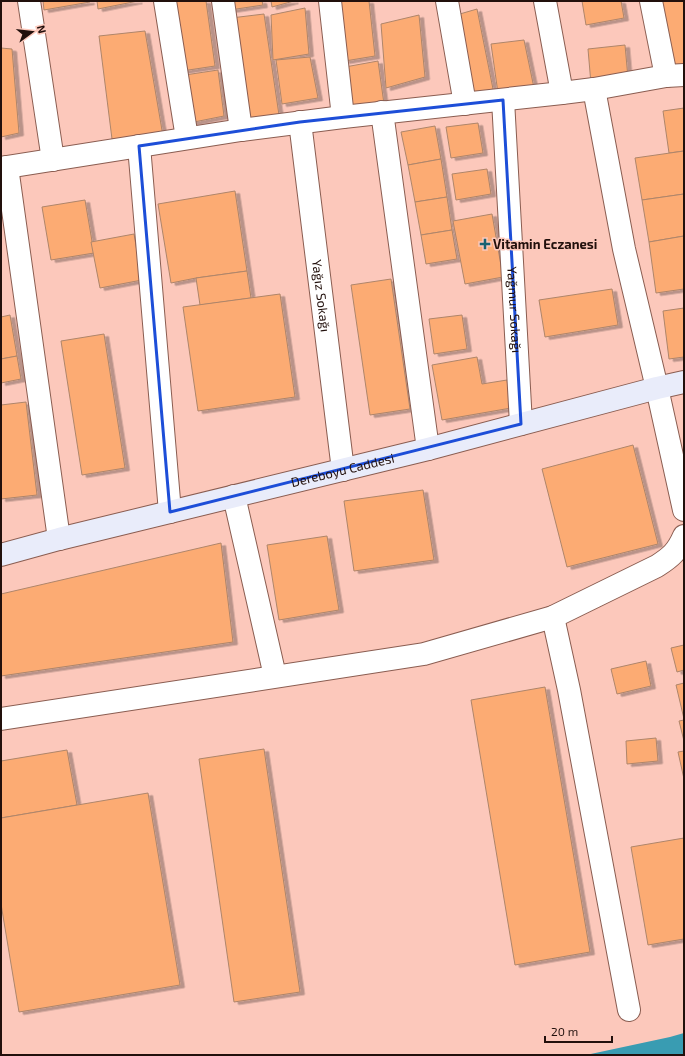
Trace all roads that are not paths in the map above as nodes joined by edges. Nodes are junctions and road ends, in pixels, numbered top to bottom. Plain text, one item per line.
1 (29, 1) edge
2 (165, 1) edge
3 (223, 1) edge
4 (330, 1) edge
5 (447, 1) edge
6 (545, 1) edge
7 (651, 1) edge
8 (675, 76) edge
9 (594, 89) junction
10 (562, 94) junction
11 (503, 100) junction
12 (465, 104) junction
13 (382, 112) junction
14 (343, 116) junction
15 (300, 122) junction
16 (240, 130) junction
17 (186, 138) junction
18 (139, 146) junction
19 (53, 160) junction
20 (4, 168) edge
21 (684, 382) edge
22 (657, 388) junction
23 (521, 424) junction
24 (428, 449) junction
25 (343, 470) junction
26 (234, 496) junction
27 (684, 510) edge
28 (170, 512) junction
29 (684, 536) edge
30 (59, 539) junction
31 (1, 555) edge
32 (553, 617) junction
33 (275, 676) junction
34 (1, 719) edge
35 (629, 1010) dead end

1 - 19 street
2 - 17 street
3 - 16 street
4 - 14 street
5 - 12 street
6 - 10 street
7 - 8 street
8 - 9 street
9 - 10 street
9 - 22 street
10 - 11 street
11 - 12 street
11 - 23 street, Yağmur Sokağı
12 - 13 street
13 - 14 street
13 - 24 street
14 - 15 street
15 - 16 street
15 - 25 street, Yağız Sokağı
16 - 17 street
17 - 18 street
18 - 19 street
18 - 28 street
19 - 20 street
20 - 30 street
21 - 22 main road, Dereboyu Caddesi
22 - 23 main road, Dereboyu Caddesi
22 - 27 street
23 - 24 main road, Dereboyu Caddesi
24 - 25 main road, Dereboyu Caddesi
25 - 26 main road, Dereboyu Caddesi
26 - 28 main road, Dereboyu Caddesi
26 - 33 street
28 - 30 main road, Dereboyu Caddesi
29 - 32 street
30 - 31 main road, Dereboyu Caddesi
32 - 33 street
32 - 35 street
33 - 34 street

